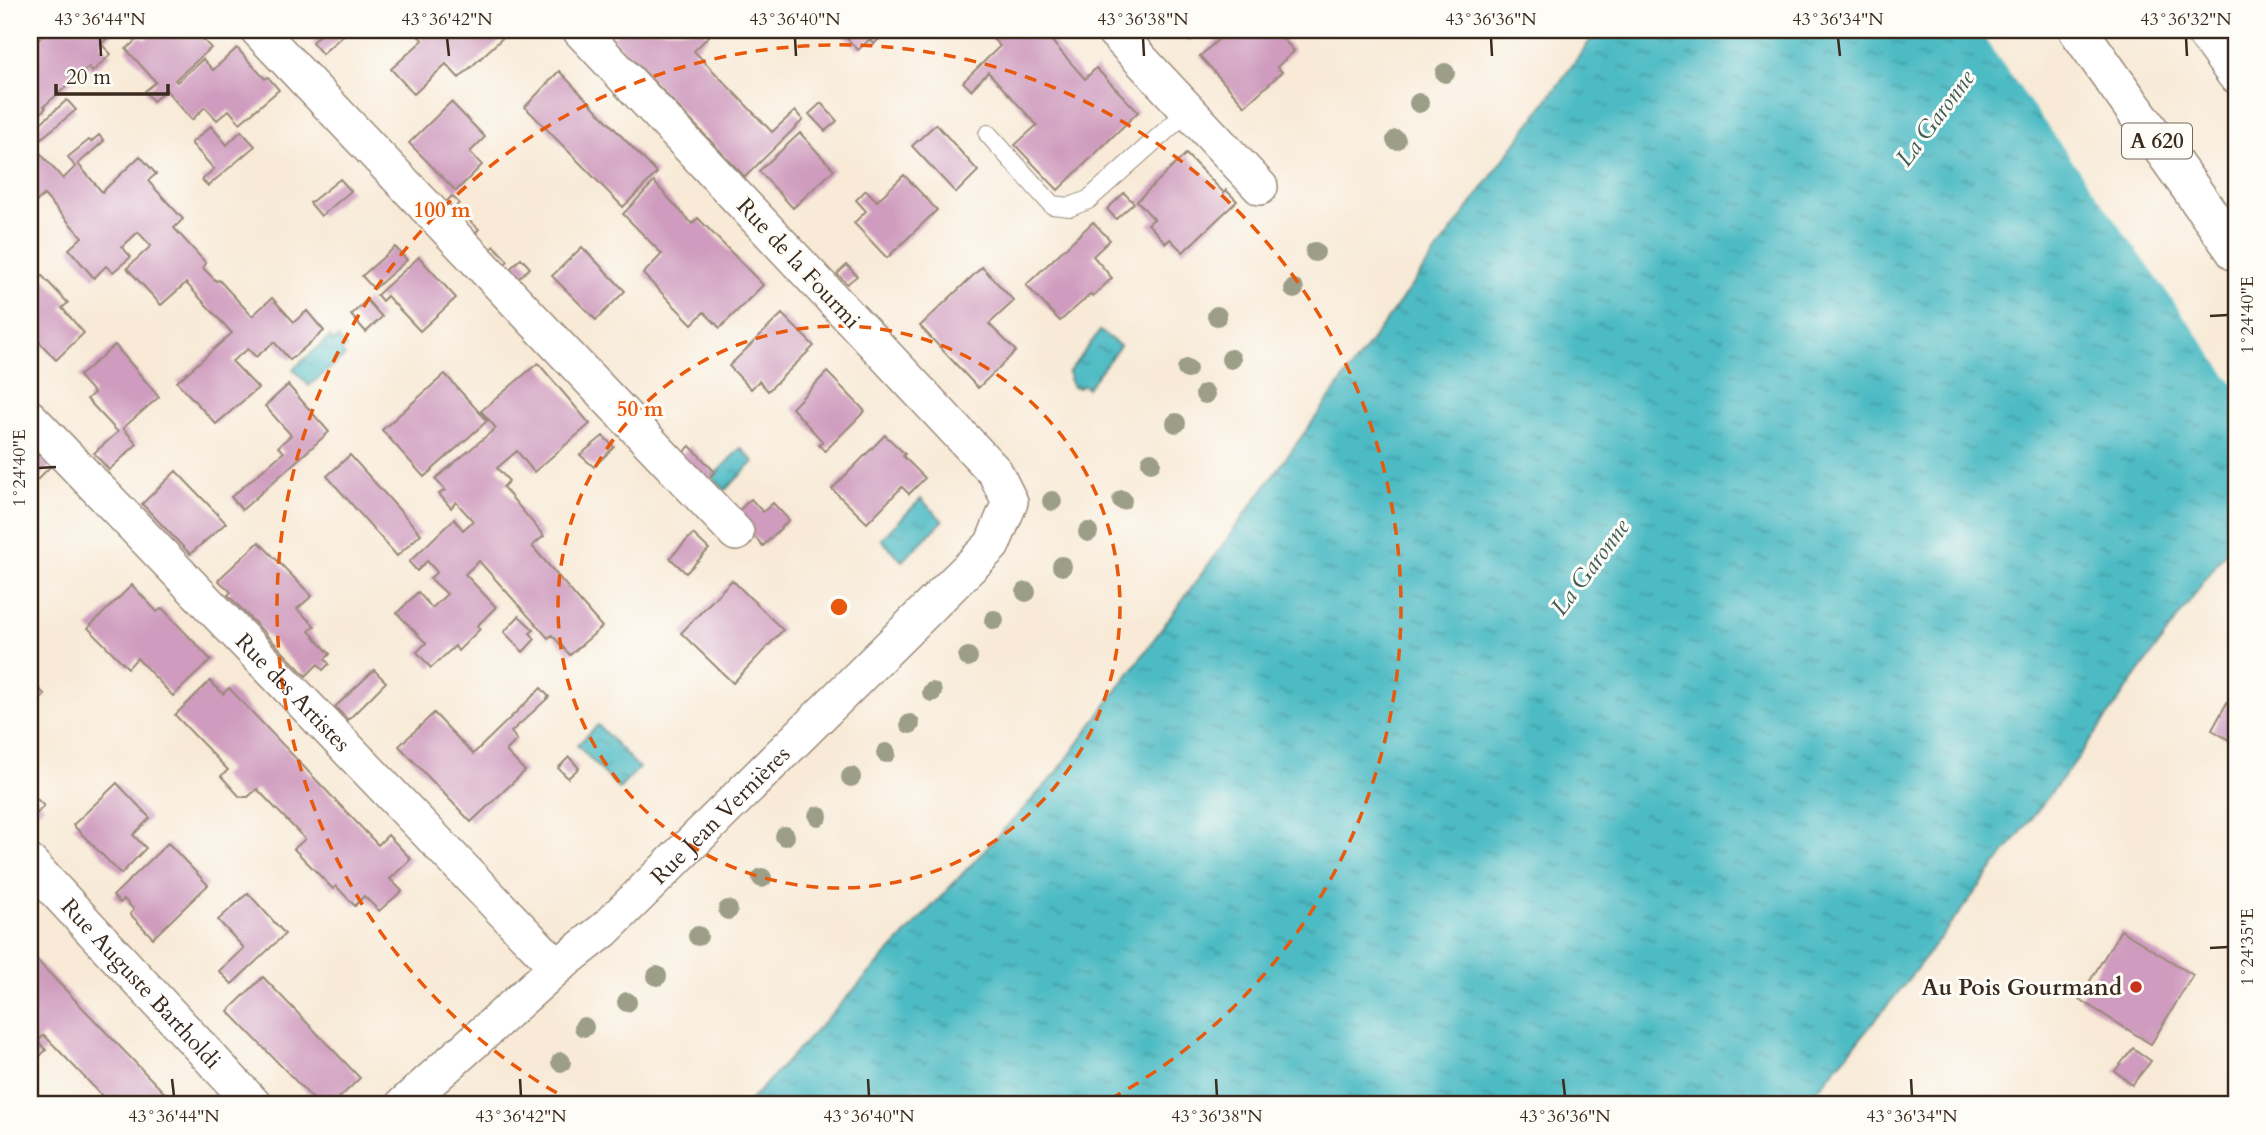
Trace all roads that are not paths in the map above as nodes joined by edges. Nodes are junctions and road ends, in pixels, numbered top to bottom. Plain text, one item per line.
1 (258, 30) edge
2 (580, 30) edge
3 (1113, 30) edge
4 (2078, 30) edge
5 (2204, 30) edge
6 (2236, 74) edge
7 (1188, 111) junction
8 (988, 134) dead end
9 (1260, 187) dead end
10 (2236, 252) edge
11 (30, 418) edge
12 (1010, 502) joint
13 (737, 533) dead end
14 (34, 875) edge
15 (557, 967) junction
16 (254, 1105) edge
17 (403, 1105) edge

1 - 13 street
2 - 12 street, Rue de la Fourmi
3 - 7 street
4 - 10 highway, A 620
5 - 6 highway
7 - 8 lane
7 - 9 street
11 - 15 street, Rue des Artistes
12 - 15 street, Rue Jean Vernières
14 - 16 street, Rue Auguste Bartholdi
15 - 17 street, Rue Jean Vernières

